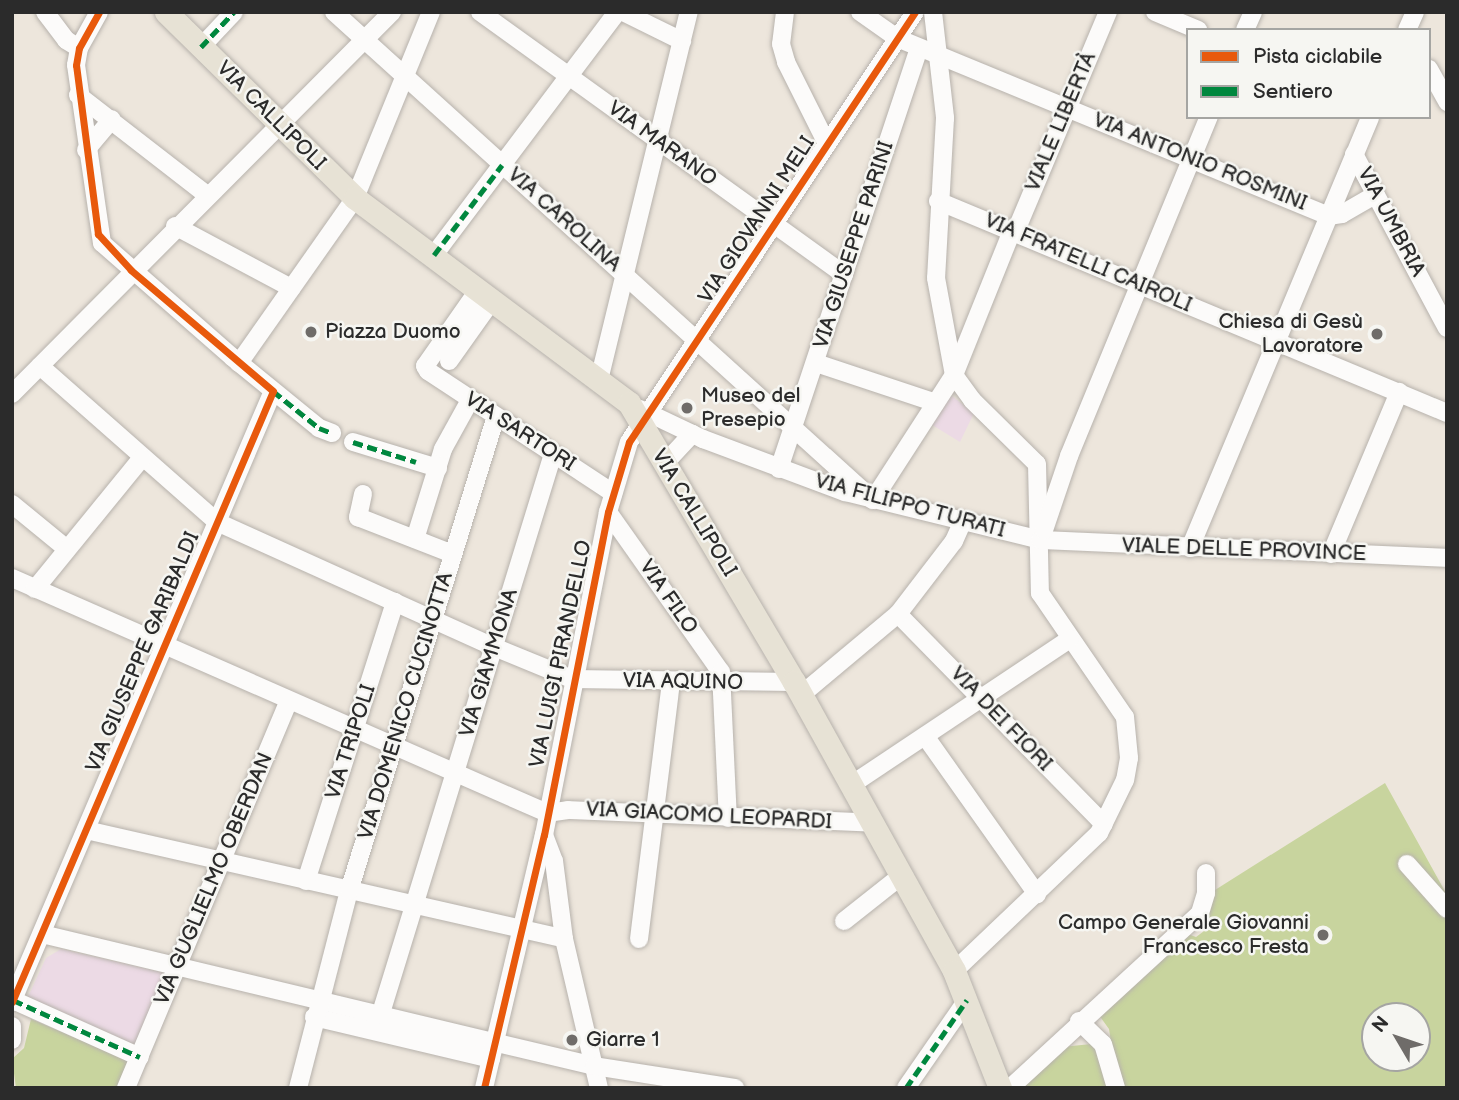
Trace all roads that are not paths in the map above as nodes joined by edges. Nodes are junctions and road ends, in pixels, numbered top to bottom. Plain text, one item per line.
1 (45, 12) edge
2 (99, 12) edge
3 (166, 12) edge
4 (234, 12) edge
5 (334, 12) edge
6 (392, 12) edge
7 (431, 12) edge
8 (480, 12) edge
9 (617, 12) edge
10 (623, 12) edge
11 (689, 12) edge
12 (785, 12) edge
13 (860, 12) edge
14 (915, 12) edge
15 (933, 12) edge
16 (1108, 12) edge
17 (1155, 12) edge
18 (1253, 12) edge
19 (1415, 12) edge
20 (1193, 28) edge
21 (1246, 28) edge
22 (1408, 28) edge
23 (892, 38) junction
24 (364, 39) junction
25 (682, 41) junction
26 (201, 47) junction
27 (79, 48) junction
28 (917, 55) junction
29 (945, 63) junction
30 (1431, 73) edge
31 (404, 75) junction
32 (570, 76) junction
33 (78, 95) junction
34 (1447, 102) edge
35 (1068, 108) junction
36 (112, 119) junction
37 (1208, 119) edge
38 (1369, 119) edge
39 (276, 124) junction
40 (658, 141) junction
41 (827, 144) junction
42 (86, 149) junction
43 (1354, 154) junction
44 (1191, 160) junction
45 (502, 165) junction
46 (1376, 194) junction
47 (207, 195) junction
48 (355, 198) junction
49 (938, 201) junction
50 (1328, 216) junction
51 (774, 224) junction
52 (175, 226) junction
53 (1013, 232) junction
54 (434, 255) junction
55 (131, 271) junction
56 (626, 275) junction
57 (844, 275) junction
58 (1140, 284) junction
59 (287, 286) junction
60 (486, 294) junction
61 (944, 328) junction
62 (1447, 328) edge
63 (967, 338) junction
64 (699, 341) junction
65 (1276, 341) junction
66 (235, 360) junction
67 (449, 361) dead end
68 (816, 363) junction
69 (40, 366) junction
70 (954, 375) junction
71 (599, 380) junction
72 (273, 391) junction
73 (1399, 391) junction
74 (12, 394) edge
75 (470, 400) junction
76 (936, 403) junction
77 (1442, 409) edge
78 (496, 416) junction
79 (645, 420) junction
80 (795, 427) junction
81 (332, 433) dead end
82 (697, 436) junction
83 (353, 442) dead end
84 (553, 454) junction
85 (1069, 456) junction
86 (142, 458) junction
87 (665, 463) junction
88 (1037, 464) junction
89 (438, 468) junction
90 (779, 469) junction
91 (613, 493) junction
92 (363, 494) dead end
93 (873, 499) junction
94 (12, 504) edge
95 (608, 512) junction
96 (963, 521) junction
97 (217, 523) junction
98 (415, 539) junction
99 (1041, 540) junction
100 (1190, 548) junction
101 (67, 549) junction
102 (453, 554) junction
103 (1331, 554) junction
104 (1447, 558) edge
105 (12, 578) edge
106 (35, 589) junction
107 (395, 602) junction
108 (898, 614) junction
109 (432, 620) junction
110 (1070, 639) junction
111 (164, 646) junction
112 (494, 647) junction
113 (572, 679) junction
114 (671, 682) junction
115 (721, 683) junction
116 (797, 688) junction
117 (981, 699) junction
118 (289, 701) junction
119 (354, 730) junction
120 (925, 736) junction
121 (394, 747) junction
122 (454, 774) junction
123 (851, 785) junction
124 (547, 813) junction
125 (653, 815) junction
126 (728, 818) junction
127 (872, 823) junction
128 (1104, 824) junction
129 (86, 830) junction
130 (544, 835) junction
131 (221, 862) junction
132 (1407, 864) dead end
133 (1206, 873) dead end
134 (901, 876) junction
135 (306, 881) junction
136 (349, 891) junction
137 (1037, 894) junction
138 (414, 906) junction
139 (1447, 909) edge
140 (844, 920) dead end
141 (48, 933) junction
142 (520, 934) junction
143 (564, 939) junction
144 (639, 939) dead end
145 (177, 965) junction
146 (954, 971) junction
147 (318, 997) junction
148 (967, 1000) junction
149 (13, 1001) edge
150 (381, 1013) junction
151 (314, 1017) junction
152 (1079, 1021) junction
153 (12, 1026) edge
154 (12, 1040) edge
155 (495, 1041) junction
156 (140, 1057) junction
157 (491, 1059) junction
158 (594, 1066) junction
159 (127, 1088) edge
160 (298, 1088) edge
161 (484, 1088) edge
162 (599, 1088) edge
163 (735, 1088) edge
164 (906, 1088) edge
165 (1000, 1088) edge
166 (1010, 1088) edge
167 (1116, 1088) edge

1 - 27 street
2 - 27 street
3 - 26 main road, VIA CALLIPOLI
4 - 26 street
5 - 24 street, VIA CAROLINA
6 - 24 street
7 - 31 street
8 - 32 street, VIA MARANO
9 - 32 street
10 - 25 street
11 - 25 street
12 - 41 street
13 - 23 street, VIA ANTONIO ROSMINI
14 - 23 street, VIA GIOVANNI MELI
15 - 29 street
16 - 35 street, VIALE LIBERTÀ
17 - 20 street
18 - 21 street
19 - 22 street
23 - 28 street, VIA ANTONIO ROSMINI
23 - 41 street, VIA GIOVANNI MELI
24 - 31 street, VIA CAROLINA
24 - 39 street
25 - 40 street
26 - 39 main road, VIA CALLIPOLI
27 - 33 street
28 - 29 street, VIA ANTONIO ROSMINI
28 - 57 street, VIA GIUSEPPE PARINI
29 - 35 street, VIA ANTONIO ROSMINI
29 - 49 street
30 - 34 street
31 - 45 street, VIA CAROLINA
31 - 48 street
32 - 40 street, VIA MARANO
32 - 45 street
33 - 36 street
33 - 42 street
35 - 44 street, VIA ANTONIO ROSMINI
35 - 53 street, VIALE LIBERTÀ
36 - 42 street
36 - 47 street
37 - 44 street
38 - 43 street
39 - 47 street
39 - 48 main road, VIA CALLIPOLI
40 - 51 street, VIA MARANO
40 - 56 street
41 - 51 street, VIA GIOVANNI MELI
42 - 55 street
43 - 46 street, VIA UMBRIA
43 - 50 street
44 - 50 street, VIA ANTONIO ROSMINI
44 - 58 street
45 - 54 street
45 - 56 street, VIA CAROLINA
46 - 50 street
46 - 62 street, VIA UMBRIA
47 - 52 street
48 - 54 main road, VIA CALLIPOLI
48 - 59 street
49 - 53 street, VIA FRATELLI CAIROLI
49 - 61 street
50 - 65 street
51 - 57 street, VIA MARANO
51 - 64 street, VIA GIOVANNI MELI
52 - 55 street
52 - 59 street
53 - 58 street, VIA FRATELLI CAIROLI
53 - 63 street, VIALE LIBERTÀ
54 - 60 main road, VIA CALLIPOLI
55 - 66 street
55 - 69 street
56 - 64 street, VIA CAROLINA
56 - 71 street
57 - 68 street, VIA GIUSEPPE PARINI
58 - 65 street, VIA FRATELLI CAIROLI
58 - 85 street
59 - 66 street
60 - 67 street
60 - 71 main road, VIA CALLIPOLI
60 - 75 street, VIA SARTORI
61 - 63 street
61 - 70 street
63 - 70 street, VIALE LIBERTÀ
64 - 79 street, VIA GIOVANNI MELI
64 - 80 street, VIA CAROLINA
65 - 73 street, VIA FRATELLI CAIROLI
65 - 100 street
66 - 72 street
68 - 76 street
68 - 80 street, VIA GIUSEPPE PARINI
69 - 74 street
69 - 86 street
70 - 76 street, VIALE LIBERTÀ
70 - 88 street
71 - 79 main road, VIA CALLIPOLI
72 - 81 street
72 - 97 street, VIA GIUSEPPE GARIBALDI
73 - 77 street, VIA FRATELLI CAIROLI
73 - 103 street
75 - 78 street, VIA SARTORI
75 - 89 street
76 - 93 street, VIALE LIBERTÀ
78 - 84 street, VIA SARTORI
78 - 102 street, VIA DOMENICO CUCINOTTA
79 - 82 street, VIA FILIPPO TURATI
79 - 87 main road, VIA CALLIPOLI
79 - 91 street, VIA LUIGI PIRANDELLO
80 - 90 street, VIA GIUSEPPE PARINI
80 - 93 street, VIA CAROLINA
82 - 87 street
82 - 90 street, VIA FILIPPO TURATI
83 - 89 street
84 - 91 street, VIA SARTORI
84 - 112 street, VIA GIAMMONA
85 - 88 street
85 - 99 street
86 - 97 street
86 - 101 street
87 - 116 main road, VIA CALLIPOLI
88 - 99 street
89 - 98 street
90 - 93 street, VIA FILIPPO TURATI
91 - 95 street, VIA LUIGI PIRANDELLO
92 - 98 street
93 - 96 street, VIA FILIPPO TURATI
94 - 101 street
95 - 113 street, VIA LUIGI PIRANDELLO
95 - 115 street, VIA FILO
96 - 99 street, VIA FILIPPO TURATI
96 - 108 street
97 - 107 street
97 - 111 street, VIA GIUSEPPE GARIBALDI
98 - 102 street
99 - 100 street, VIALE DELLE PROVINCE
99 - 110 street
100 - 103 street, VIALE DELLE PROVINCE
101 - 106 street
102 - 109 street, VIA DOMENICO CUCINOTTA
103 - 104 street, VIALE DELLE PROVINCE
105 - 106 street
106 - 111 street
107 - 109 street
107 - 119 street, VIA TRIPOLI
108 - 116 street
108 - 117 street, VIA DEI FIORI
109 - 112 street
109 - 121 street, VIA DOMENICO CUCINOTTA
110 - 117 street
110 - 128 street
111 - 118 street
111 - 129 street, VIA GIUSEPPE GARIBALDI
112 - 113 street
112 - 122 street, VIA GIAMMONA
113 - 114 street, VIA AQUINO
113 - 124 street, VIA LUIGI PIRANDELLO
114 - 115 street, VIA AQUINO
114 - 125 street
115 - 116 street, VIA AQUINO
115 - 126 street
116 - 123 main road, VIA CALLIPOLI
117 - 120 street
117 - 128 street, VIA DEI FIORI
118 - 119 street
118 - 131 street, VIA GUGLIELMO OBERDAN
119 - 121 street
119 - 135 street, VIA TRIPOLI
120 - 123 street
120 - 137 street
121 - 122 street
121 - 136 street, VIA DOMENICO CUCINOTTA
122 - 124 street
122 - 138 street, VIA GIAMMONA
123 - 127 main road, VIA CALLIPOLI
124 - 125 street, VIA GIACOMO LEOPARDI
124 - 130 street, VIA LUIGI PIRANDELLO
125 - 126 street, VIA GIACOMO LEOPARDI
125 - 144 street
126 - 127 street, VIA GIACOMO LEOPARDI
127 - 134 main road, VIA CALLIPOLI
128 - 137 street
129 - 131 street
129 - 141 street, VIA GIUSEPPE GARIBALDI
130 - 142 street, VIA LUIGI PIRANDELLO
130 - 143 street
131 - 135 street
131 - 145 street, VIA GUGLIELMO OBERDAN
132 - 139 street
133 - 152 street
134 - 140 street
134 - 146 main road, VIA CALLIPOLI
135 - 136 street
136 - 138 street
136 - 147 street, VIA DOMENICO CUCINOTTA
137 - 146 street
138 - 142 street
138 - 150 street
141 - 145 street
141 - 149 street, VIA GIUSEPPE GARIBALDI
142 - 143 street
142 - 155 street, VIA LUIGI PIRANDELLO
143 - 158 street
145 - 147 street
145 - 156 street, VIA GUGLIELMO OBERDAN
146 - 148 main road, VIA CALLIPOLI
147 - 150 street
147 - 151 street, VIA DOMENICO CUCINOTTA
148 - 164 street
148 - 165 main road, VIA CALLIPOLI
149 - 156 street
150 - 155 street
151 - 157 street
151 - 160 street, VIA DOMENICO CUCINOTTA
152 - 166 street
152 - 167 street
153 - 154 street
155 - 157 street, VIA LUIGI PIRANDELLO
155 - 158 street
156 - 159 street, VIA GUGLIELMO OBERDAN
157 - 161 street, VIA LUIGI PIRANDELLO
158 - 162 street
158 - 163 street

